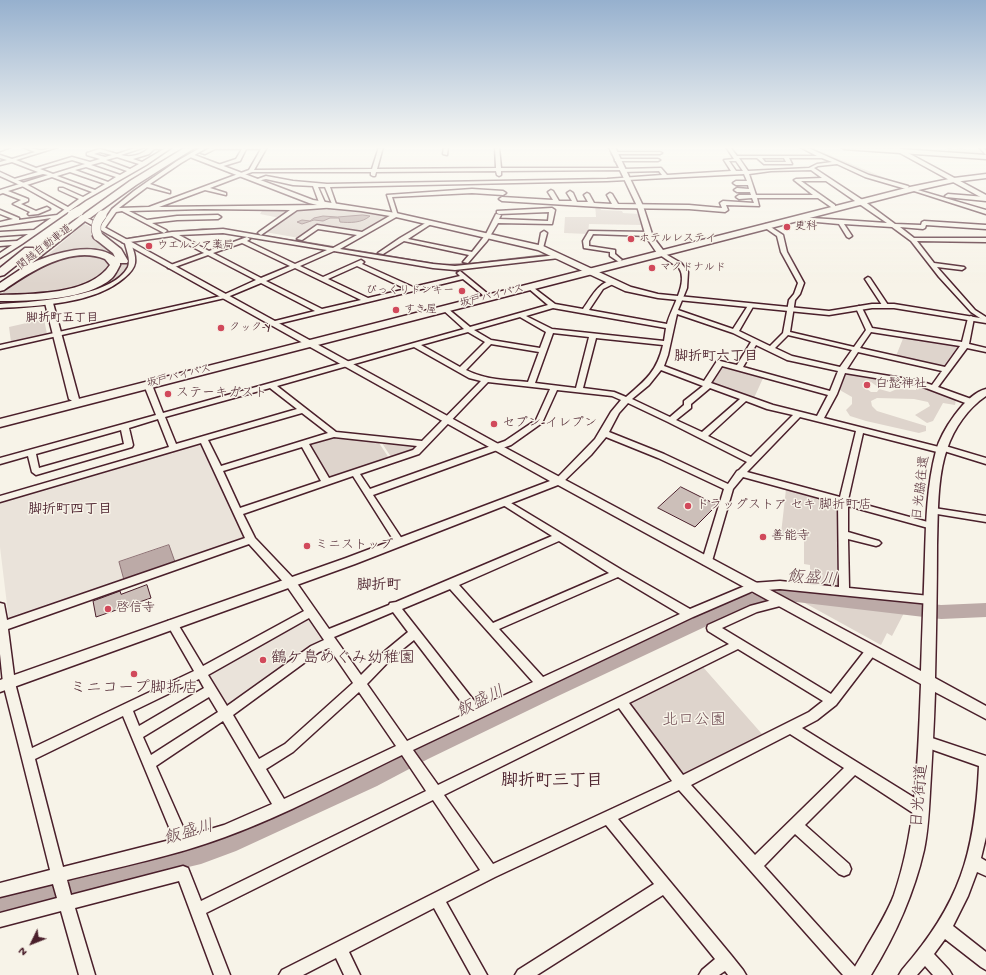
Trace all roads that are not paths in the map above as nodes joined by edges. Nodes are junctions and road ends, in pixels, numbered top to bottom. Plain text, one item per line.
1 (6, 192) edge
2 (39, 192) edge
3 (69, 192) edge
4 (96, 192) edge
5 (106, 192) edge
6 (114, 192) edge
7 (130, 192) edge
8 (137, 192) edge
9 (193, 192) edge
10 (219, 192) edge
11 (288, 192) edge
12 (318, 192) edge
13 (329, 192) edge
14 (447, 192) edge
15 (481, 192) edge
16 (502, 192) edge
17 (551, 192) dead end
18 (570, 192) edge
19 (632, 192) edge
20 (747, 192) edge
21 (814, 192) edge
22 (848, 192) edge
23 (892, 192) edge
24 (923, 192) edge
25 (976, 192) edge
26 (224, 194) dead end
27 (753, 194) junction
28 (610, 195) dead end
29 (184, 196) junction
30 (503, 196) junction
31 (587, 196) dead end
32 (819, 196) junction
33 (944, 196) dead end
34 (739, 197) dead end
35 (986, 198) edge
36 (84, 199) junction
37 (860, 201) junction
38 (557, 202) junction
39 (575, 203) junction
40 (592, 204) junction
41 (323, 205) junction
42 (334, 206) junction
43 (616, 206) junction
44 (833, 206) junction
45 (178, 207) junction
46 (228, 207) junction
47 (640, 207) junction
48 (150, 208) junction
49 (296, 208) junction
50 (48, 209) dead end
51 (114, 210) junction
52 (121, 210) junction
53 (0, 212) edge
54 (499, 212) junction
55 (986, 212) edge
56 (36, 213) junction
57 (77, 214) junction
58 (396, 214) junction
59 (59, 216) junction
60 (218, 217) junction
61 (797, 219) junction
62 (16, 220) junction
63 (496, 221) junction
64 (147, 222) junction
65 (214, 222) dead end
66 (429, 223) junction
67 (841, 223) junction
68 (0, 224) edge
69 (766, 226) junction
70 (894, 226) junction
71 (986, 228) edge
72 (164, 231) junction
73 (36, 232) junction
74 (100, 232) junction
75 (544, 233) dead end
76 (0, 234) edge
77 (172, 234) junction
78 (259, 234) junction
79 (363, 234) junction
80 (649, 234) junction
81 (487, 236) junction
82 (849, 236) dead end
83 (300, 239) junction
84 (402, 239) junction
85 (123, 240) junction
86 (913, 240) junction
87 (986, 240) edge
88 (243, 241) junction
89 (20, 243) junction
90 (0, 244) edge
91 (341, 246) junction
92 (540, 248) junction
93 (333, 250) junction
94 (142, 251) junction
95 (660, 252) junction
96 (380, 253) junction
97 (549, 253) junction
98 (130, 254) junction
99 (207, 254) junction
100 (473, 254) junction
101 (0, 256) edge
102 (373, 256) junction
103 (558, 256) junction
104 (619, 260) junction
105 (0, 262) edge
106 (466, 262) junction
107 (357, 264) junction
108 (931, 264) junction
109 (295, 266) junction
110 (170, 267) junction
111 (455, 268) junction
112 (962, 268) dead end
113 (587, 270) junction
114 (0, 273) edge
115 (464, 277) junction
116 (323, 279) junction
117 (868, 279) dead end
118 (261, 281) junction
119 (613, 282) junction
120 (0, 284) edge
121 (530, 287) junction
122 (0, 288) edge
123 (411, 289) junction
124 (485, 294) junction
125 (223, 296) junction
126 (681, 298) junction
127 (0, 300) edge
128 (366, 300) junction
129 (49, 303) junction
130 (751, 305) junction
131 (885, 305) junction
132 (0, 306) edge
133 (553, 306) junction
134 (859, 308) junction
135 (445, 309) junction
136 (791, 309) junction
137 (585, 311) junction
138 (674, 311) junction
139 (320, 312) junction
140 (520, 315) junction
141 (971, 318) junction
142 (986, 321) edge
143 (273, 323) junction
144 (669, 326) junction
145 (468, 330) junction
146 (869, 330) junction
147 (550, 331) junction
148 (735, 332) junction
149 (786, 333) junction
150 (57, 334) junction
151 (593, 336) junction
152 (755, 341) junction
153 (307, 342) junction
154 (489, 342) junction
155 (667, 343) junction
156 (965, 345) junction
157 (415, 346) junction
158 (0, 347) edge
159 (857, 348) junction
160 (771, 349) junction
161 (986, 350) edge
162 (543, 351) junction
163 (347, 364) junction
164 (659, 367) junction
165 (739, 368) junction
166 (461, 370) junction
167 (842, 370) junction
168 (947, 370) junction
169 (486, 380) junction
170 (530, 384) junction
171 (148, 385) junction
172 (271, 385) junction
173 (708, 385) junction
174 (555, 387) junction
175 (933, 388) junction
176 (579, 390) junction
177 (986, 392) edge
178 (833, 394) junction
179 (746, 398) junction
180 (74, 399) junction
181 (628, 400) junction
182 (971, 402) junction
183 (302, 410) junction
184 (799, 414) junction
185 (160, 416) junction
186 (0, 418) edge
187 (448, 419) junction
188 (819, 419) junction
189 (671, 420) junction
190 (0, 423) edge
191 (124, 426) junction
192 (860, 430) junction
193 (604, 433) junction
194 (334, 434) junction
195 (703, 436) junction
196 (203, 438) junction
197 (304, 443) junction
198 (424, 444) junction
199 (173, 447) junction
200 (498, 448) junction
201 (941, 449) junction
202 (31, 452) junction
203 (0, 460) edge
204 (752, 461) junction
205 (986, 461) edge
206 (218, 470) junction
207 (355, 473) junction
208 (740, 473) junction
209 (559, 481) junction
210 (327, 483) junction
211 (729, 488) junction
212 (369, 493) junction
213 (0, 499) edge
214 (843, 502) junction
215 (506, 503) junction
216 (934, 510) junction
217 (238, 512) junction
218 (986, 519) edge
219 (932, 526) junction
220 (843, 534) junction
221 (559, 537) junction
222 (251, 540) junction
223 (400, 542) junction
224 (876, 543) dead end
225 (707, 561) junction
226 (618, 573) junction
227 (290, 582) junction
228 (452, 584) junction
229 (752, 587) junction
230 (844, 591) junction
231 (780, 602) junction
232 (394, 606) junction
233 (930, 606) junction
234 (0, 607) edge
235 (311, 612) junction
236 (689, 614) junction
237 (172, 624) junction
238 (1, 627) edge
239 (492, 628) junction
240 (415, 633) junction
241 (329, 638) junction
242 (738, 644) junction
243 (871, 651) junction
244 (201, 674) junction
245 (927, 682) junction
246 (541, 683) junction
247 (360, 684) junction
248 (4, 685) edge
249 (211, 690) junction
250 (832, 701) junction
251 (621, 702) junction
252 (126, 710) junction
253 (226, 713) junction
254 (477, 713) junction
255 (986, 713) edge
256 (790, 727) junction
257 (137, 734) junction
258 (926, 742) junction
259 (404, 748) junction
260 (27, 756) junction
261 (986, 762) edge
262 (150, 763) junction
263 (258, 767) junction
264 (853, 768) junction
265 (681, 783) junction
266 (437, 793) junction
267 (281, 807) junction
268 (921, 810) junction
269 (609, 818) junction
270 (795, 825) junction
271 (183, 844) junction
272 (974, 862) junction
273 (755, 865) junction
274 (844, 869) dead end
275 (986, 869) edge
276 (490, 872) junction
277 (58, 875) junction
278 (665, 886) junction
279 (0, 890) edge
280 (436, 899) junction
281 (66, 902) junction
282 (197, 910) junction
283 (0, 920) edge
284 (944, 929) junction
285 (339, 948) junction
286 (925, 956) junction
287 (726, 960) junction
288 (986, 962) edge
289 (87, 975) edge
290 (222, 975) edge
291 (287, 975) edge
292 (352, 975) edge
293 (479, 975) edge
294 (523, 975) edge
295 (707, 975) edge
296 (738, 975) edge
297 (853, 975) edge
298 (860, 975) edge
299 (907, 975) edge
300 (944, 975) edge

1 - 56 street
2 - 57 street
3 - 36 street
4 - 36 street
5 - 57 highway
6 - 57 highway, 関越自動車道
7 - 74 highway, bridge
8 - 51 street
9 - 29 street
10 - 26 street
11 - 41 street
12 - 41 street
13 - 42 street
14 - 58 street
15 - 30 street
16 - 30 street
17 - 38 street
18 - 39 street
19 - 47 street
20 - 27 street
21 - 32 street
22 - 37 street
23 - 37 highway, 坂戸バイパス
24 - 55 street
25 - 35 main road
27 - 32 street
27 - 34 street
27 - 47 street
28 - 43 street
29 - 45 street
29 - 48 street
30 - 38 street
30 - 54 street
31 - 40 street
32 - 44 street
33 - 35 street
36 - 57 street
37 - 44 highway, 坂戸バイパス
37 - 61 highway, 坂戸バイパス
37 - 70 street
38 - 39 street
39 - 40 street
40 - 43 street
41 - 42 street
42 - 49 street
42 - 58 street
43 - 47 street
44 - 95 highway, 坂戸バイパス
45 - 46 street
45 - 48 street
46 - 49 street
46 - 60 street
47 - 80 street
48 - 52 street
49 - 78 street
50 - 56 street
51 - 52 street
51 - 74 street
52 - 64 street
53 - 62 street
54 - 63 street
54 - 63 street
56 - 62 street
57 - 59 street
57 - 74 street
57 - 105 highway
57 - 114 highway, 関越自動車道
57 - 120 highway, 関越自動車道
58 - 66 street
58 - 79 street
59 - 62 street
59 - 73 street
60 - 64 street
60 - 65 street
61 - 67 street
61 - 69 highway, 坂戸バイパス
62 - 68 street
63 - 81 street
64 - 72 street
66 - 81 street
66 - 84 street
67 - 70 street
67 - 82 street
69 - 95 highway, 坂戸バイパス
69 - 136 street
70 - 71 street
70 - 86 street
72 - 78 street
72 - 85 street
73 - 76 street
73 - 89 street
74 - 85 street
74 - 127 highway
75 - 92 street
77 - 78 street
77 - 85 street
77 - 99 street
78 - 83 street
78 - 88 street
78 - 93 street
79 - 83 street
79 - 91 street
80 - 95 street
80 - 104 street
81 - 92 street
81 - 100 street
83 - 91 street
84 - 96 street
84 - 100 street
85 - 94 street
85 - 98 street
86 - 87 street
86 - 108 street
88 - 99 street
88 - 109 street
89 - 90 street
89 - 101 street
91 - 93 street
91 - 96 street
92 - 97 street
93 - 102 street
93 - 109 street
94 - 98 street
94 - 110 street
95 - 104 highway, 坂戸バイパス
95 - 113 highway, 坂戸バイパス
95 - 126 street
96 - 106 street
97 - 103 street
97 - 106 street
98 - 129 street
99 - 110 street
99 - 118 street
100 - 106 street
102 - 107 street
102 - 111 street
103 - 111 street
103 - 113 street
104 - 113 highway, 坂戸バイパス
107 - 116 street
107 - 123 street
108 - 112 street
108 - 142 street
109 - 116 street
109 - 118 street
110 - 125 street
111 - 115 street
113 - 119 street
113 - 121 highway, 坂戸バイパス
113 - 124 highway, 坂戸バイパス
115 - 123 street
115 - 124 street
116 - 128 street
117 - 131 street
118 - 125 street
118 - 139 street
119 - 126 street
119 - 137 street
121 - 133 street
121 - 135 highway, 坂戸バイパス
122 - 127 highway
123 - 128 street
124 - 153 highway, 坂戸バイパス
125 - 143 street
125 - 150 street
126 - 130 street
126 - 138 street
128 - 139 street
129 - 132 street
129 - 150 street
130 - 136 street
130 - 148 street
131 - 134 street
131 - 141 street
133 - 137 street
133 - 140 street
134 - 136 street
134 - 146 street
135 - 145 street
135 - 153 highway, 坂戸バイパス
136 - 149 street
137 - 144 street
138 - 144 street
138 - 148 street
139 - 143 street
140 - 145 street
140 - 147 street
141 - 142 street
141 - 156 street
143 - 153 street
144 - 155 street
145 - 154 street
145 - 157 street
146 - 156 street
146 - 159 street
147 - 151 street
147 - 162 street
148 - 152 street
149 - 159 street
149 - 160 street
150 - 158 street
150 - 180 street
151 - 155 street
151 - 176 street
152 - 160 street
152 - 165 street
153 - 163 street
153 - 171 highway, 坂戸バイパス
153 - 180 highway, 坂戸バイパス
154 - 162 street
154 - 166 street
155 - 164 street
156 - 161 street
156 - 168 street
157 - 163 street
157 - 166 street
159 - 167 street
159 - 168 street
160 - 167 street
162 - 170 street
163 - 172 street
163 - 187 street
164 - 173 street
164 - 181 street
165 - 173 street
165 - 178 street
166 - 169 street
167 - 175 street
167 - 178 street
168 - 175 street
169 - 170 street
169 - 187 street
170 - 174 street
171 - 185 street
171 - 190 highway, 坂戸バイパス
172 - 183 street
172 - 185 street
173 - 179 street
173 - 189 street
174 - 176 street
174 - 200 street
175 - 182 street
176 - 181 street
177 - 182 street, 日光脇往還
178 - 188 street
179 - 184 street
179 - 195 street
180 - 186 highway, 坂戸バイパス
181 - 189 street
181 - 193 street
182 - 201 street, 日光脇往還
183 - 194 street
183 - 196 street
184 - 188 street
184 - 204 street
185 - 191 street
185 - 199 street
187 - 198 street
187 - 200 street
188 - 192 street
189 - 195 street
191 - 202 street
191 - 202 street
192 - 201 street
192 - 214 street
193 - 209 street
193 - 211 street
194 - 197 street
194 - 198 street
195 - 204 street
196 - 199 street
196 - 206 street
197 - 206 street
197 - 210 street
198 - 207 street
199 - 213 street
200 - 209 street
200 - 212 street
201 - 205 street
201 - 216 street, 日光脇往還
202 - 203 street
204 - 208 street
206 - 217 street
207 - 210 street
207 - 212 street
208 - 211 street
208 - 214 street
209 - 215 street
209 - 225 street
210 - 217 street
211 - 225 street
212 - 223 street
214 - 219 street
214 - 220 street
215 - 221 street
215 - 223 street
216 - 218 street
216 - 219 street, 日光脇往還
217 - 222 street
219 - 233 street, 日光脇往還
220 - 224 street
220 - 230 street
221 - 226 street
221 - 228 street
222 - 227 street
222 - 238 street
223 - 227 street
225 - 229 street
226 - 236 street
226 - 239 street
227 - 235 street
227 - 237 street
228 - 232 street
228 - 239 street
229 - 230 street
229 - 231 street
229 - 236 street
230 - 233 street
231 - 242 street
231 - 243 street
232 - 240 street
232 - 241 street
233 - 245 street, 日光街道
234 - 238 street
235 - 241 street
235 - 244 street
236 - 246 street
237 - 244 street
237 - 248 street
238 - 248 street
239 - 246 street
240 - 247 street
240 - 254 street
241 - 247 street
241 - 253 street
242 - 250 street
242 - 251 street
243 - 245 street
243 - 250 street
244 - 249 street
244 - 252 street
245 - 255 street
245 - 258 street, 日光街道
246 - 254 street
247 - 259 street
247 - 263 street
248 - 260 street
249 - 253 street
249 - 257 street
250 - 256 street
251 - 265 street
251 - 266 street
252 - 257 street
252 - 260 street
253 - 262 street
253 - 263 street
254 - 259 street
256 - 264 street
256 - 265 street
257 - 262 street
258 - 261 street
258 - 268 street, 日光街道
259 - 266 street
259 - 267 street
260 - 277 street
261 - 272 street
262 - 271 street
263 - 267 street
264 - 268 street
264 - 270 street
265 - 269 street
265 - 273 street
266 - 276 street
266 - 282 street
267 - 271 street
268 - 298 street, 日光街道
269 - 276 street
269 - 278 street
270 - 273 street
270 - 274 street
271 - 277 street
272 - 275 street
272 - 284 street
273 - 297 street
276 - 280 street
277 - 279 street
277 - 281 street
278 - 287 street
278 - 294 street
280 - 285 street
280 - 293 street
281 - 282 street
281 - 283 street
281 - 289 street
282 - 290 street
284 - 286 street
284 - 288 street
285 - 291 street
285 - 292 street
286 - 299 street
286 - 300 street
287 - 295 street
287 - 296 street

